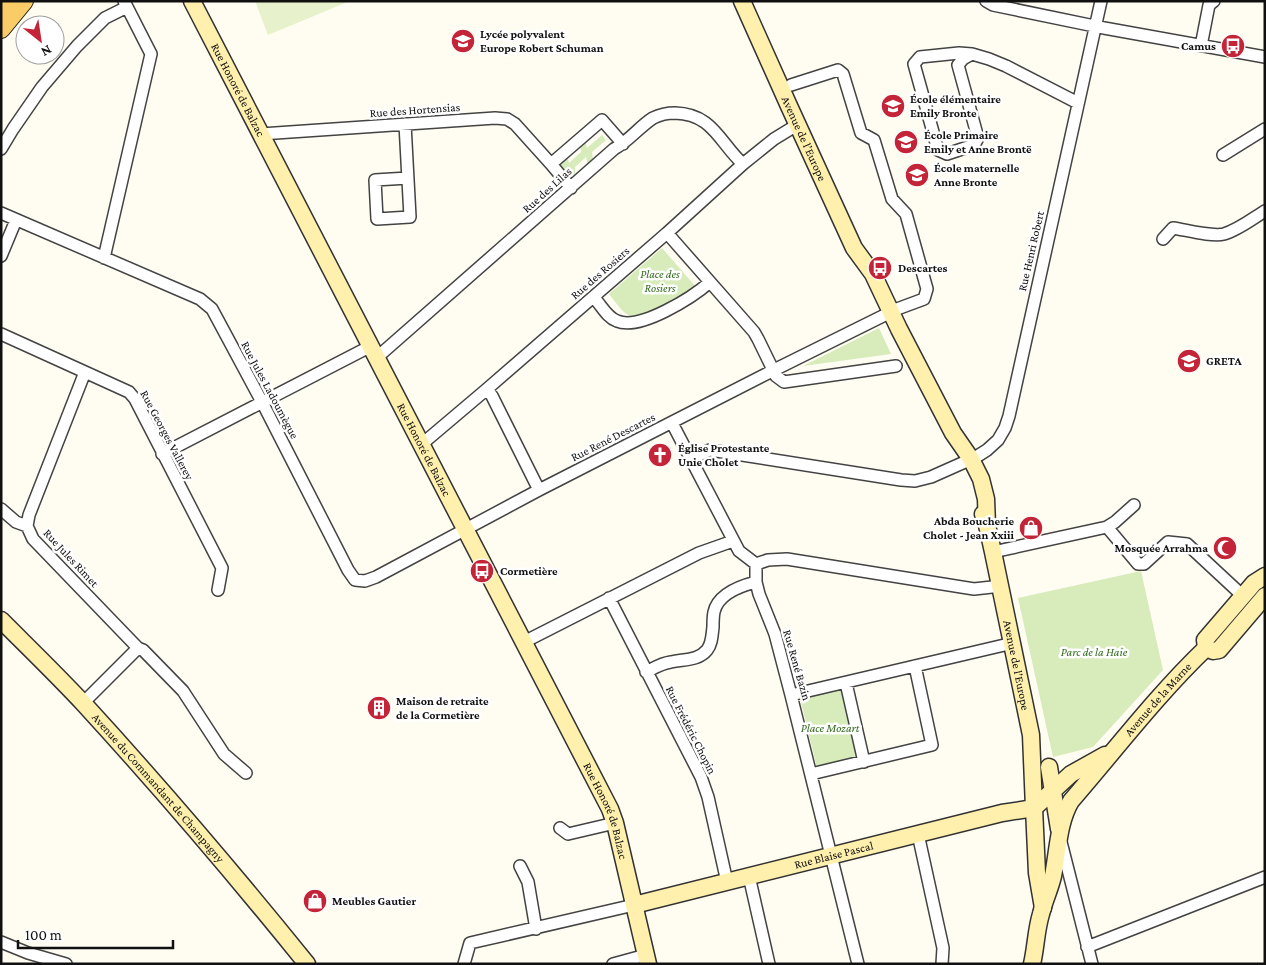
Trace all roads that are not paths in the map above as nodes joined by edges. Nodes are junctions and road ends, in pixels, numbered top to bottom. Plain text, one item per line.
1 (5, 1) edge
2 (24, 1) edge
3 (192, 1) edge
4 (742, 1) edge
5 (753, 1) edge
6 (986, 1) edge
7 (1101, 1) edge
8 (1214, 1) edge
9 (126, 4) edge
10 (1, 6) edge
11 (1095, 26) junction
12 (1, 29) edge
13 (1201, 46) junction
14 (972, 54) junction
15 (1265, 57) edge
16 (791, 85) junction
17 (1078, 103) junction
18 (405, 124) junction
19 (798, 125) junction
20 (1265, 129) edge
21 (262, 134) junction
22 (624, 144) junction
23 (1, 149) edge
24 (1223, 155) dead end
25 (551, 164) junction
26 (743, 164) junction
27 (408, 178) junction
28 (571, 188) junction
29 (1265, 211) edge
30 (1, 213) edge
31 (16, 220) junction
32 (667, 233) junction
33 (1163, 239) dead end
34 (1, 256) edge
35 (104, 258) junction
36 (873, 274) junction
37 (710, 282) junction
38 (593, 297) junction
39 (891, 312) junction
40 (1, 334) edge
41 (374, 351) junction
42 (896, 366) dead end
43 (774, 370) junction
44 (85, 372) junction
45 (487, 389) junction
46 (262, 402) junction
47 (672, 423) junction
48 (422, 444) junction
49 (162, 454) junction
50 (690, 459) junction
51 (968, 461) junction
52 (539, 490) junction
53 (1134, 505) dead end
54 (1, 509) edge
55 (27, 526) junction
56 (1107, 527) junction
57 (466, 530) junction
58 (733, 540) junction
59 (993, 552) junction
60 (756, 564) junction
61 (1265, 576) edge
62 (756, 582) junction
63 (1001, 586) junction
64 (218, 590) dead end
65 (1265, 596) edge
66 (1244, 597) junction
67 (609, 598) junction
68 (1, 620) edge
69 (524, 642) junction
70 (1013, 642) junction
71 (138, 648) junction
72 (1206, 648) junction
73 (915, 666) junction
74 (646, 672) junction
75 (846, 682) junction
76 (792, 695) junction
77 (83, 703) junction
78 (1031, 735) junction
79 (1112, 751) junction
80 (864, 762) junction
81 (1048, 767) junction
82 (246, 772) dead end
83 (811, 774) junction
84 (1071, 774) junction
85 (1053, 790) junction
86 (1034, 808) junction
87 (615, 823) junction
88 (560, 828) dead end
89 (918, 834) junction
90 (1060, 836) junction
91 (831, 856) junction
92 (520, 866) dead end
93 (749, 876) junction
94 (1265, 877) edge
95 (727, 882) junction
96 (634, 905) junction
97 (1042, 908) junction
98 (536, 928) junction
99 (1, 942) edge
100 (1087, 947) junction
101 (647, 959) edge
102 (66, 964) edge
103 (307, 964) edge
104 (464, 964) edge
105 (613, 964) edge
106 (769, 964) edge
107 (858, 964) edge
108 (942, 964) edge
109 (1032, 964) edge
110 (1092, 964) edge

1 - 10 main road
2 - 12 main road
3 - 21 main road, Rue Honoré de Balzac
4 - 19 main road, Avenue de l’Europe
5 - 16 main road, Avenue de l’Europe
6 - 11 street
7 - 11 street, Rue Henri Robert
8 - 13 street
9 - 23 street
9 - 35 street
11 - 13 street
11 - 17 street, Rue Henri Robert
13 - 15 street
14 - 14 street
14 - 17 street
16 - 36 main road, Avenue de l’Europe
16 - 39 street, Rue René Descartes
17 - 51 street, Rue Henri Robert
18 - 21 street, Rue des Hortensias
18 - 25 street, Rue des Hortensias
18 - 27 street
19 - 26 street, Rue des Rosiers
19 - 36 main road, Avenue de l’Europe
20 - 24 street
21 - 41 main road, Rue Honoré de Balzac
22 - 25 street
22 - 26 street, Rue des Lilas
22 - 28 street, Rue des Lilas
25 - 28 street, Rue des Hortensias
26 - 32 street, Rue des Rosiers
27 - 27 street
28 - 41 street, Rue des Lilas
29 - 33 street
30 - 31 street, Rue Jules Ladoumègue
31 - 34 street
31 - 35 street, Rue Jules Ladoumègue
32 - 37 street
32 - 38 street, Rue des Rosiers
35 - 46 street, Rue Jules Ladoumègue
36 - 39 main road, Avenue de l’Europe
37 - 38 street
37 - 43 street
38 - 45 street, Rue des Rosiers
39 - 43 street, Rue René Descartes
39 - 51 main road, Avenue de l’Europe
40 - 44 street, Rue Georges Vallerey
41 - 46 street, Rue des Lilas
41 - 48 main road, Rue Honoré de Balzac
42 - 43 street
43 - 47 street, Rue René Descartes
44 - 49 street, Rue Georges Vallerey
44 - 55 street, Rue Jules Rimet
45 - 48 street, Rue des Rosiers
45 - 52 street
46 - 49 street, Rue des Lilas
46 - 57 street, Rue Jules Ladoumègue
47 - 50 street
47 - 52 street, Rue René Descartes
48 - 57 main road, Rue Honoré de Balzac
49 - 64 street, Rue Georges Vallerey
50 - 51 street, Rue Henri Robert
50 - 58 street
51 - 59 main road, Avenue de l’Europe
52 - 57 street, Rue René Descartes
53 - 56 street
54 - 55 street
55 - 71 street, Rue Jules Rimet
56 - 59 street
56 - 66 street
57 - 69 main road, Rue Honoré de Balzac
58 - 60 street
58 - 67 street
59 - 63 main road, Avenue de l’Europe
60 - 62 street, Rue René Bazin
60 - 63 street
61 - 66 main road, Avenue de la Marne
62 - 74 street
62 - 76 street, Rue René Bazin
63 - 70 main road, Avenue de l’Europe
65 - 72 main road, Avenue de la Marne
66 - 72 main road, Avenue de la Marne
67 - 69 street
67 - 74 street, Rue Frédéric Chopin
68 - 77 main road, Avenue du Commandant de Champagny
69 - 87 main road, Rue Honoré de Balzac
70 - 73 street
70 - 78 main road, Avenue de l’Europe
71 - 77 street
71 - 82 street, Rue Jules Rimet
72 - 79 main road, Avenue de la Marne
73 - 75 street
73 - 80 street
74 - 95 street, Rue Frédéric Chopin
75 - 76 street
75 - 80 street
76 - 83 street, Rue René Bazin
77 - 103 main road, Avenue du Commandant de Champagny
78 - 81 main road
78 - 86 main road, Avenue de l’Europe
79 - 84 main road
79 - 90 main road, Avenue de la Marne
80 - 83 street
81 - 84 main road
81 - 85 main road
83 - 91 street, Rue René Bazin
84 - 85 main road
85 - 86 main road
85 - 90 main road
86 - 89 main road, Rue Blaise Pascal
86 - 97 main road, Avenue de l’Europe
87 - 88 street
87 - 96 main road, Rue Honoré de Balzac
89 - 91 main road, Rue Blaise Pascal
89 - 108 street
90 - 97 main road, Avenue de la Marne
90 - 100 street
91 - 93 main road, Rue Blaise Pascal
91 - 107 street, Rue René Bazin
92 - 98 street
93 - 95 main road, Rue Blaise Pascal
93 - 106 street
94 - 100 street
95 - 96 main road, Rue Blaise Pascal
96 - 98 street
96 - 101 main road, Rue Honoré de Balzac
97 - 109 main road
98 - 104 street
99 - 102 street
100 - 110 street
101 - 105 street

